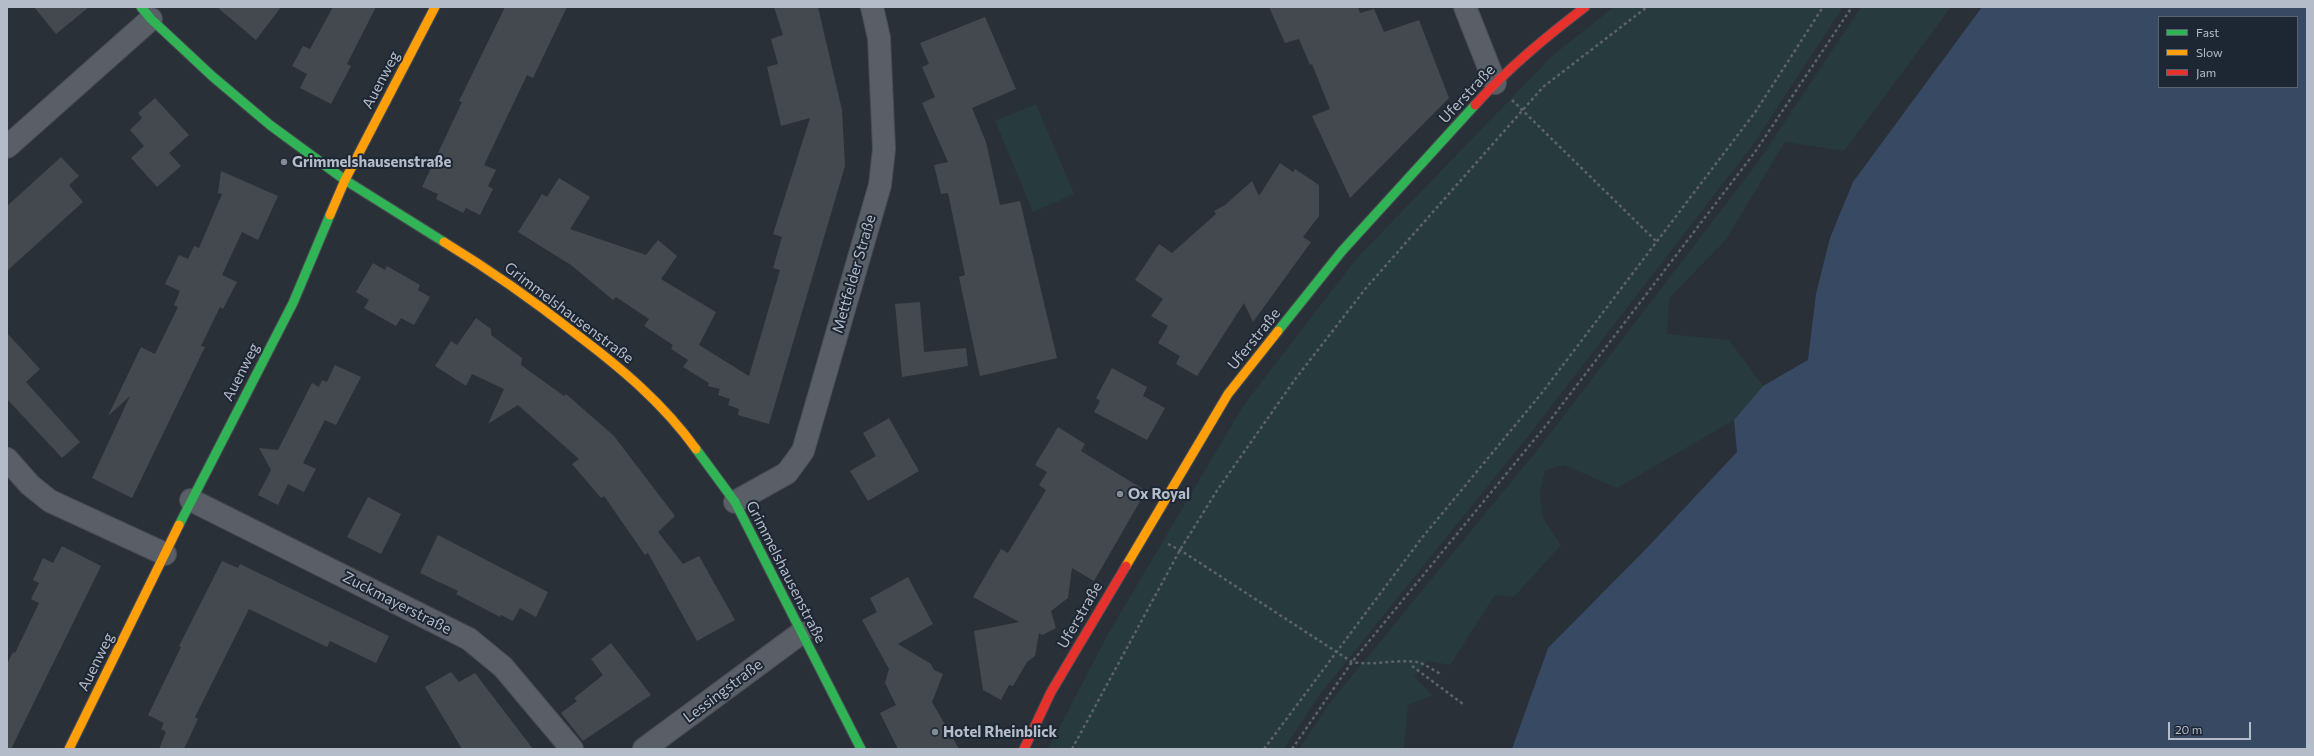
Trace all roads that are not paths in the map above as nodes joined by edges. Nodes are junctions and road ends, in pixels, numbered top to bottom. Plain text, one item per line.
1 (435, 7) edge
2 (872, 7) edge
3 (1465, 7) edge
4 (1584, 7) edge
5 (146, 13) edge
6 (1495, 83) junction
7 (7, 147) edge
8 (345, 180) junction
9 (7, 459) edge
10 (191, 500) junction
11 (735, 502) junction
12 (165, 554) junction
13 (801, 633) junction
14 (69, 749) edge
15 (572, 749) edge
16 (644, 749) edge
17 (861, 749) edge
18 (1024, 749) edge

1 - 8 street, Auenweg
2 - 11 street, Mettfelder Straße
3 - 6 street
4 - 6 street, Uferstraße
5 - 7 street
5 - 8 street, Grimmelshausenstraße
6 - 18 street, Uferstraße
8 - 10 street, Auenweg
8 - 11 street, Grimmelshausenstraße
9 - 12 street
10 - 12 street, Auenweg
10 - 15 street, Zuckmayerstraße
11 - 13 street, Grimmelshausenstraße
12 - 14 street, Auenweg
13 - 16 street, Lessingstraße
13 - 17 street, Grimmelshausenstraße

